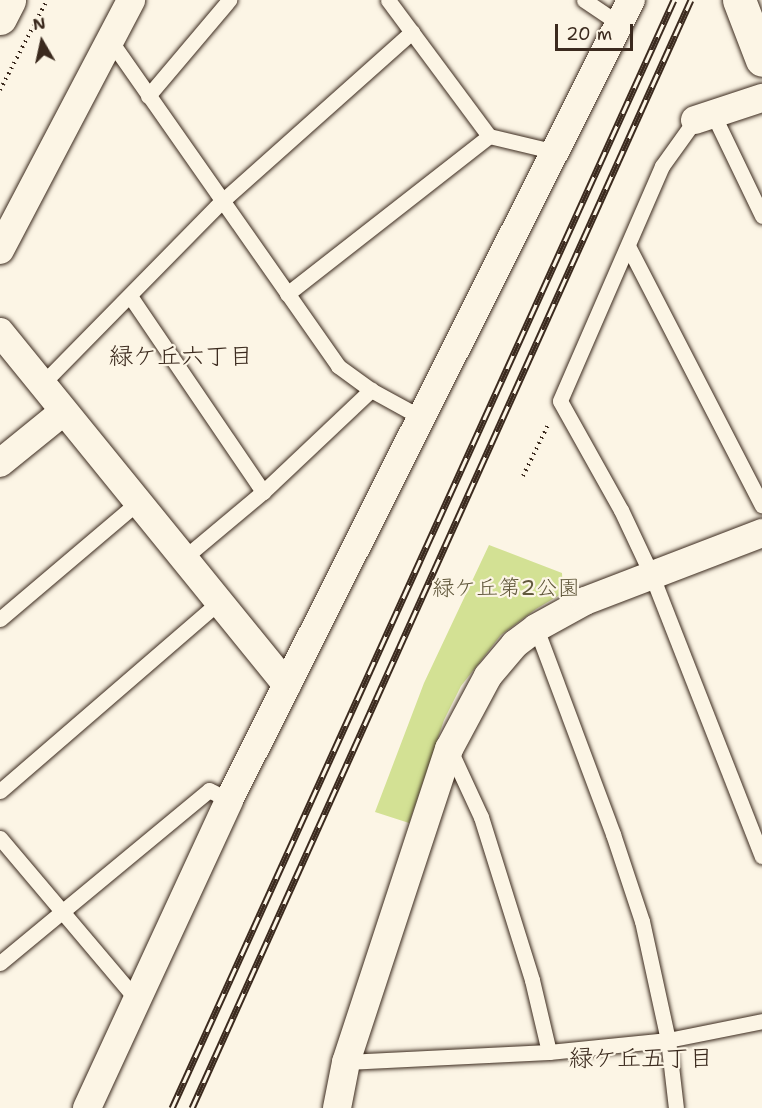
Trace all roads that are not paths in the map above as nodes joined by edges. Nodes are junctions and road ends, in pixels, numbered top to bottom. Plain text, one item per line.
1 (9, 0) edge
2 (130, 0) edge
3 (229, 0) edge
4 (388, 0) edge
5 (584, 0) edge
6 (739, 0) edge
7 (626, 12) edge
8 (0, 18) edge
9 (412, 32) junction
10 (110, 40) junction
11 (762, 60) edge
12 (148, 96) junction
13 (762, 98) edge
14 (704, 117) junction
15 (489, 136) junction
16 (556, 152) junction
17 (221, 202) junction
18 (762, 216) edge
19 (628, 246) junction
20 (0, 250) edge
21 (287, 294) junction
22 (129, 296) junction
23 (0, 332) edge
24 (42, 384) junction
25 (371, 390) junction
26 (64, 411) junction
27 (422, 418) junction
28 (0, 463) edge
29 (263, 492) junction
30 (138, 502) junction
31 (762, 506) edge
32 (762, 533) edge
33 (184, 558) junction
34 (652, 576) junction
35 (219, 602) junction
36 (0, 619) edge
37 (536, 628) junction
38 (287, 685) junction
39 (449, 749) junction
40 (0, 791) edge
41 (229, 800) junction
42 (0, 838) edge
43 (762, 856) edge
44 (62, 912) junction
45 (0, 963) edge
46 (136, 999) junction
47 (762, 1021) edge
48 (668, 1040) junction
49 (549, 1052) junction
50 (346, 1062) junction
51 (87, 1108) edge
52 (337, 1108) edge
53 (676, 1108) edge

1 - 8 street
2 - 10 street
3 - 12 lane
4 - 9 lane
5 - 7 lane
6 - 11 street
7 - 16 street
9 - 15 lane
9 - 17 lane
10 - 12 lane
10 - 20 street
12 - 17 lane
13 - 14 street
14 - 18 lane
14 - 19 lane
15 - 16 lane
15 - 21 lane
16 - 27 street
17 - 21 lane
17 - 22 lane
19 - 31 lane
19 - 34 lane
21 - 25 lane
22 - 24 lane
22 - 29 lane
23 - 24 street
24 - 26 street
25 - 27 lane
25 - 29 lane
26 - 28 street
26 - 30 street
27 - 38 street
29 - 33 lane
30 - 33 street
30 - 36 lane
32 - 34 street
33 - 35 street
34 - 37 street
34 - 43 lane
35 - 38 street
35 - 40 lane
37 - 39 street
37 - 48 lane
38 - 41 street
39 - 49 lane
39 - 50 street
41 - 44 lane
41 - 46 street
42 - 44 lane
44 - 45 lane
44 - 46 lane
46 - 51 street
47 - 48 lane
48 - 49 lane
48 - 53 lane
49 - 50 lane
50 - 52 street

